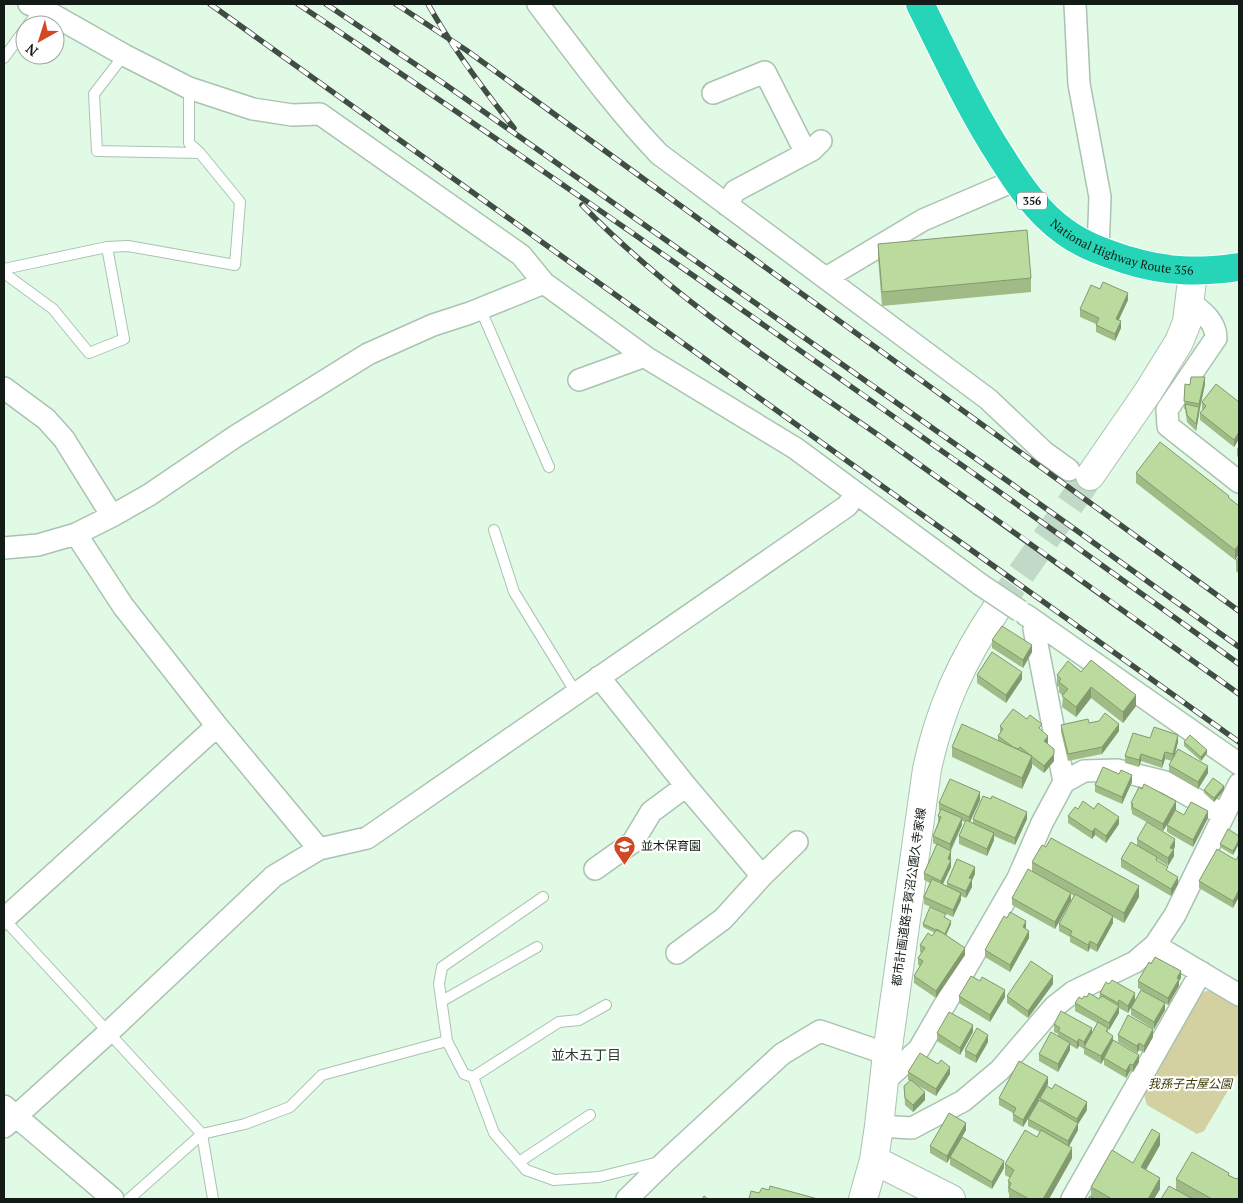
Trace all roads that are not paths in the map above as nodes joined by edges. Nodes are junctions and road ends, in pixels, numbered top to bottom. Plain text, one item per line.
1 (538, 4) edge
2 (920, 4) edge
3 (1075, 4) edge
4 (35, 6) edge
5 (15, 43) edge
6 (124, 55) junction
7 (4, 58) edge
8 (189, 88) junction
9 (713, 93) dead end
10 (200, 153) junction
11 (1016, 180) junction
12 (727, 205) junction
13 (107, 247) junction
14 (1098, 251) junction
15 (1239, 266) edge
16 (4, 269) edge
17 (1193, 272) junction
18 (4, 273) edge
19 (826, 278) junction
20 (544, 283) junction
21 (1190, 302) junction
22 (480, 308) junction
23 (641, 354) junction
24 (579, 380) dead end
25 (4, 388) edge
26 (549, 467) dead end
27 (1079, 473) joint
28 (1239, 482) edge
29 (856, 494) junction
30 (112, 516) junction
31 (494, 530) dead end
32 (76, 534) junction
33 (4, 548) edge
34 (1008, 610) junction
35 (1038, 624) junction
36 (599, 677) junction
37 (576, 693) junction
38 (217, 726) junction
39 (1239, 764) edge
40 (1064, 782) junction
41 (1239, 784) edge
42 (686, 786) junction
43 (1224, 815) junction
44 (797, 842) dead end
45 (319, 849) junction
46 (595, 869) dead end
47 (762, 876) junction
48 (543, 897) dead end
49 (4, 919) edge
50 (1155, 945) junction
51 (537, 948) dead end
52 (677, 953) dead end
53 (1201, 972) junction
54 (1239, 995) edge
55 (442, 1001) junction
56 (606, 1005) dead end
57 (109, 1032) junction
58 (447, 1041) junction
59 (886, 1068) junction
60 (472, 1077) junction
61 (590, 1114) dead end
62 (8, 1117) edge
63 (879, 1126) junction
64 (202, 1134) junction
65 (667, 1160) junction
66 (874, 1160) junction
67 (519, 1162) junction
68 (113, 1199) edge
69 (129, 1199) edge
70 (213, 1199) edge
71 (627, 1199) edge
72 (863, 1199) edge
73 (950, 1199) edge
74 (1072, 1199) edge

1 - 12 street
2 - 11 highway, National Highway Route 356 / 356
3 - 14 street
4 - 6 street
5 - 7 lane
6 - 8 street
6 - 10 lane
8 - 10 lane
8 - 20 street
9 - 12 street
10 - 13 lane
11 - 14 highway, National Highway Route 356 / 356
11 - 19 street
12 - 19 street
13 - 16 lane
13 - 18 lane
14 - 17 highway, National Highway Route 356 / 356
15 - 17 highway, National Highway Route 356 / 356
17 - 21 street
19 - 27 street
20 - 22 street
20 - 23 street
21 - 27 street
21 - 28 street
22 - 26 lane
22 - 30 street
23 - 24 street
23 - 29 street
25 - 30 street
29 - 34 street, bridge
29 - 36 street
30 - 32 street
31 - 37 lane
32 - 33 street
32 - 38 street
34 - 35 street
34 - 59 street, 都市計画道路手賀沼公園久寺家線
35 - 39 street
35 - 40 street
36 - 37 street
36 - 42 street
37 - 45 street
38 - 45 street
38 - 49 street
40 - 43 street
40 - 59 street
41 - 43 street
42 - 46 street
42 - 47 street
43 - 50 street
44 - 47 street
45 - 57 street
47 - 52 street
48 - 55 lane
49 - 57 lane
50 - 53 street
50 - 63 street
51 - 55 lane
53 - 54 street
53 - 74 street
55 - 58 lane
56 - 60 lane
57 - 62 street
57 - 64 lane
58 - 60 lane
58 - 64 lane
59 - 63 street, 都市計画道路手賀沼公園久寺家線
59 - 65 street
60 - 67 lane
61 - 67 lane
62 - 68 street
63 - 66 street, 都市計画道路手賀沼公園久寺家線
64 - 69 lane
64 - 70 lane
65 - 67 lane
65 - 71 street
66 - 72 street, 都市計画道路手賀沼公園久寺家線
66 - 73 street

